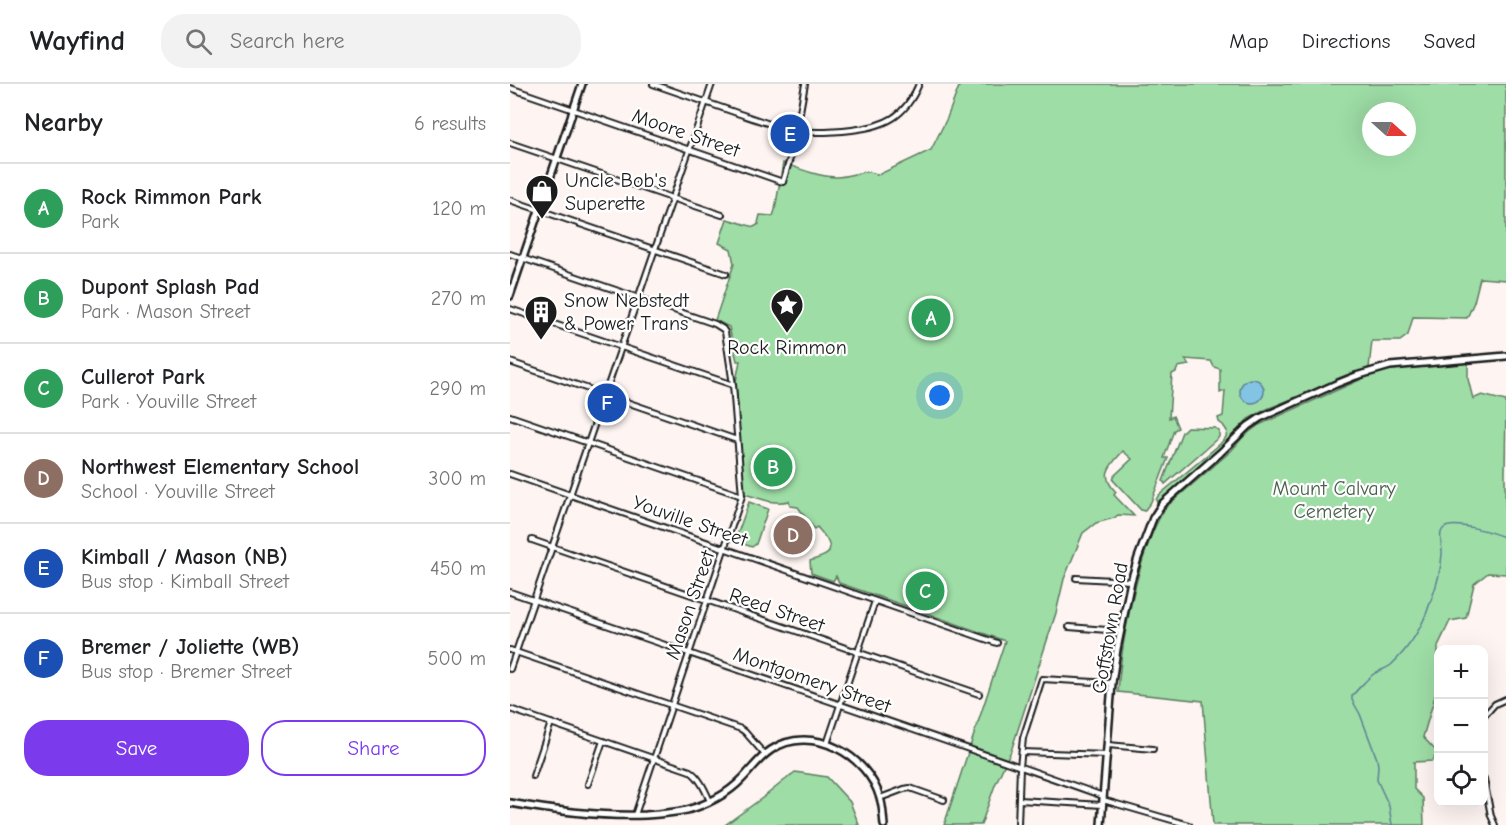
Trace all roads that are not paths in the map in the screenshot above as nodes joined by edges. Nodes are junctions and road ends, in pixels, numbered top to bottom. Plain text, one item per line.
1 (582, 84) edge
2 (653, 84) edge
3 (712, 84) edge
4 (805, 84) edge
5 (919, 84) edge
6 (510, 88) edge
7 (706, 102) junction
8 (574, 110) junction
9 (796, 130) junction
10 (510, 143) edge
11 (689, 150) junction
12 (557, 159) junction
13 (672, 198) junction
14 (510, 200) edge
15 (539, 210) junction
16 (722, 215) dead end
17 (655, 249) junction
18 (510, 254) edge
19 (523, 258) junction
20 (726, 274) dead end
21 (510, 296) edge
22 (638, 299) junction
23 (510, 309) edge
24 (621, 347) junction
25 (1506, 356) edge
26 (510, 362) edge
27 (733, 385) junction
28 (605, 395) junction
29 (510, 416) edge
30 (737, 440) junction
31 (588, 443) junction
32 (510, 474) edge
33 (570, 495) junction
34 (742, 496) junction
35 (532, 540) dead end
36 (552, 547) junction
37 (725, 549) junction
38 (1076, 578) dead end
39 (1131, 581) junction
40 (510, 592) edge
41 (534, 600) junction
42 (707, 601) junction
43 (875, 601) junction
44 (1069, 627) dead end
45 (1120, 631) junction
46 (997, 643) dead end
47 (510, 650) edge
48 (516, 652) junction
49 (690, 652) junction
50 (857, 653) junction
51 (510, 669) edge
52 (1112, 682) junction
53 (979, 694) dead end
54 (1506, 699) edge
55 (840, 705) junction
56 (672, 706) junction
57 (510, 709) edge
58 (1488, 712) edge
59 (552, 723) junction
60 (603, 741) junction
61 (826, 744) junction
62 (1108, 745) junction
63 (1153, 749) dead end
64 (1022, 752) junction
65 (765, 755) junction
66 (1107, 755) junction
67 (653, 759) junction
68 (1020, 767) junction
69 (533, 777) dead end
70 (588, 784) dead end
71 (880, 798) junction
72 (944, 800) dead end
73 (1019, 800) junction
74 (1103, 800) junction
75 (1488, 800) edge
76 (710, 801) junction
77 (510, 803) edge
78 (635, 815) junction
79 (884, 825) edge
80 (1018, 825) edge
81 (1101, 825) edge
82 (1189, 825) edge
83 (1495, 825) edge

1 - 8 main road
2 - 7 street
3 - 7 street
4 - 9 street
5 - 9 street
6 - 8 street, Moore Street
7 - 9 street
7 - 11 street
8 - 11 street, Moore Street
8 - 12 main road
9 - 11 street, Moore Street
10 - 12 street
11 - 13 street
12 - 13 street
12 - 15 main road
13 - 16 street
13 - 17 street
14 - 15 street
15 - 17 street
15 - 19 main road
17 - 20 street
17 - 22 street
18 - 19 street
19 - 21 main road
19 - 22 street
22 - 24 street
22 - 27 street, Mason Street
23 - 24 street
24 - 27 street
24 - 28 street
25 - 39 main road, Goffstown Road
26 - 28 street
27 - 30 street, Mason Street
28 - 30 street
28 - 31 street
29 - 31 street
30 - 34 street, Mason Street
31 - 33 street
31 - 34 street
32 - 33 street, Youville Street
33 - 36 street
33 - 37 street, Youville Street
34 - 37 street, Mason Street
35 - 36 street, Reed Street
36 - 41 street
36 - 42 street, Reed Street
37 - 42 street, Mason Street
37 - 43 street, Youville Street
38 - 39 street
39 - 45 main road, Goffstown Road
40 - 41 street, Montgomery Street
41 - 48 street
41 - 49 street, Montgomery Street
42 - 49 street, Mason Street
42 - 50 street, Reed Street
43 - 46 street, Youville Street
43 - 50 street
44 - 45 street
45 - 52 main road, Goffstown Road
47 - 48 street
48 - 51 street
48 - 56 street
49 - 55 street, Montgomery Street
49 - 56 street, Mason Street
50 - 53 street, Reed Street
50 - 55 street
52 - 62 main road, Goffstown Road
52 - 64 street
54 - 58 street
55 - 61 street
55 - 68 street, Montgomery Street
56 - 65 street
56 - 67 street, Mason Street
57 - 59 street
59 - 60 street
59 - 69 street
60 - 67 street
60 - 70 street
61 - 65 main road
61 - 71 main road
62 - 63 street
62 - 66 main road, Goffstown Road
64 - 66 street
64 - 68 street
65 - 76 main road
66 - 74 main road, Goffstown Road
67 - 76 street
67 - 78 street, Mason Street
68 - 73 street
68 - 74 street, Montgomery Street
71 - 72 street
71 - 79 main road
73 - 74 street
73 - 80 street
74 - 81 main road, Goffstown Road
74 - 82 street
75 - 83 street
76 - 78 main road
77 - 78 main road

